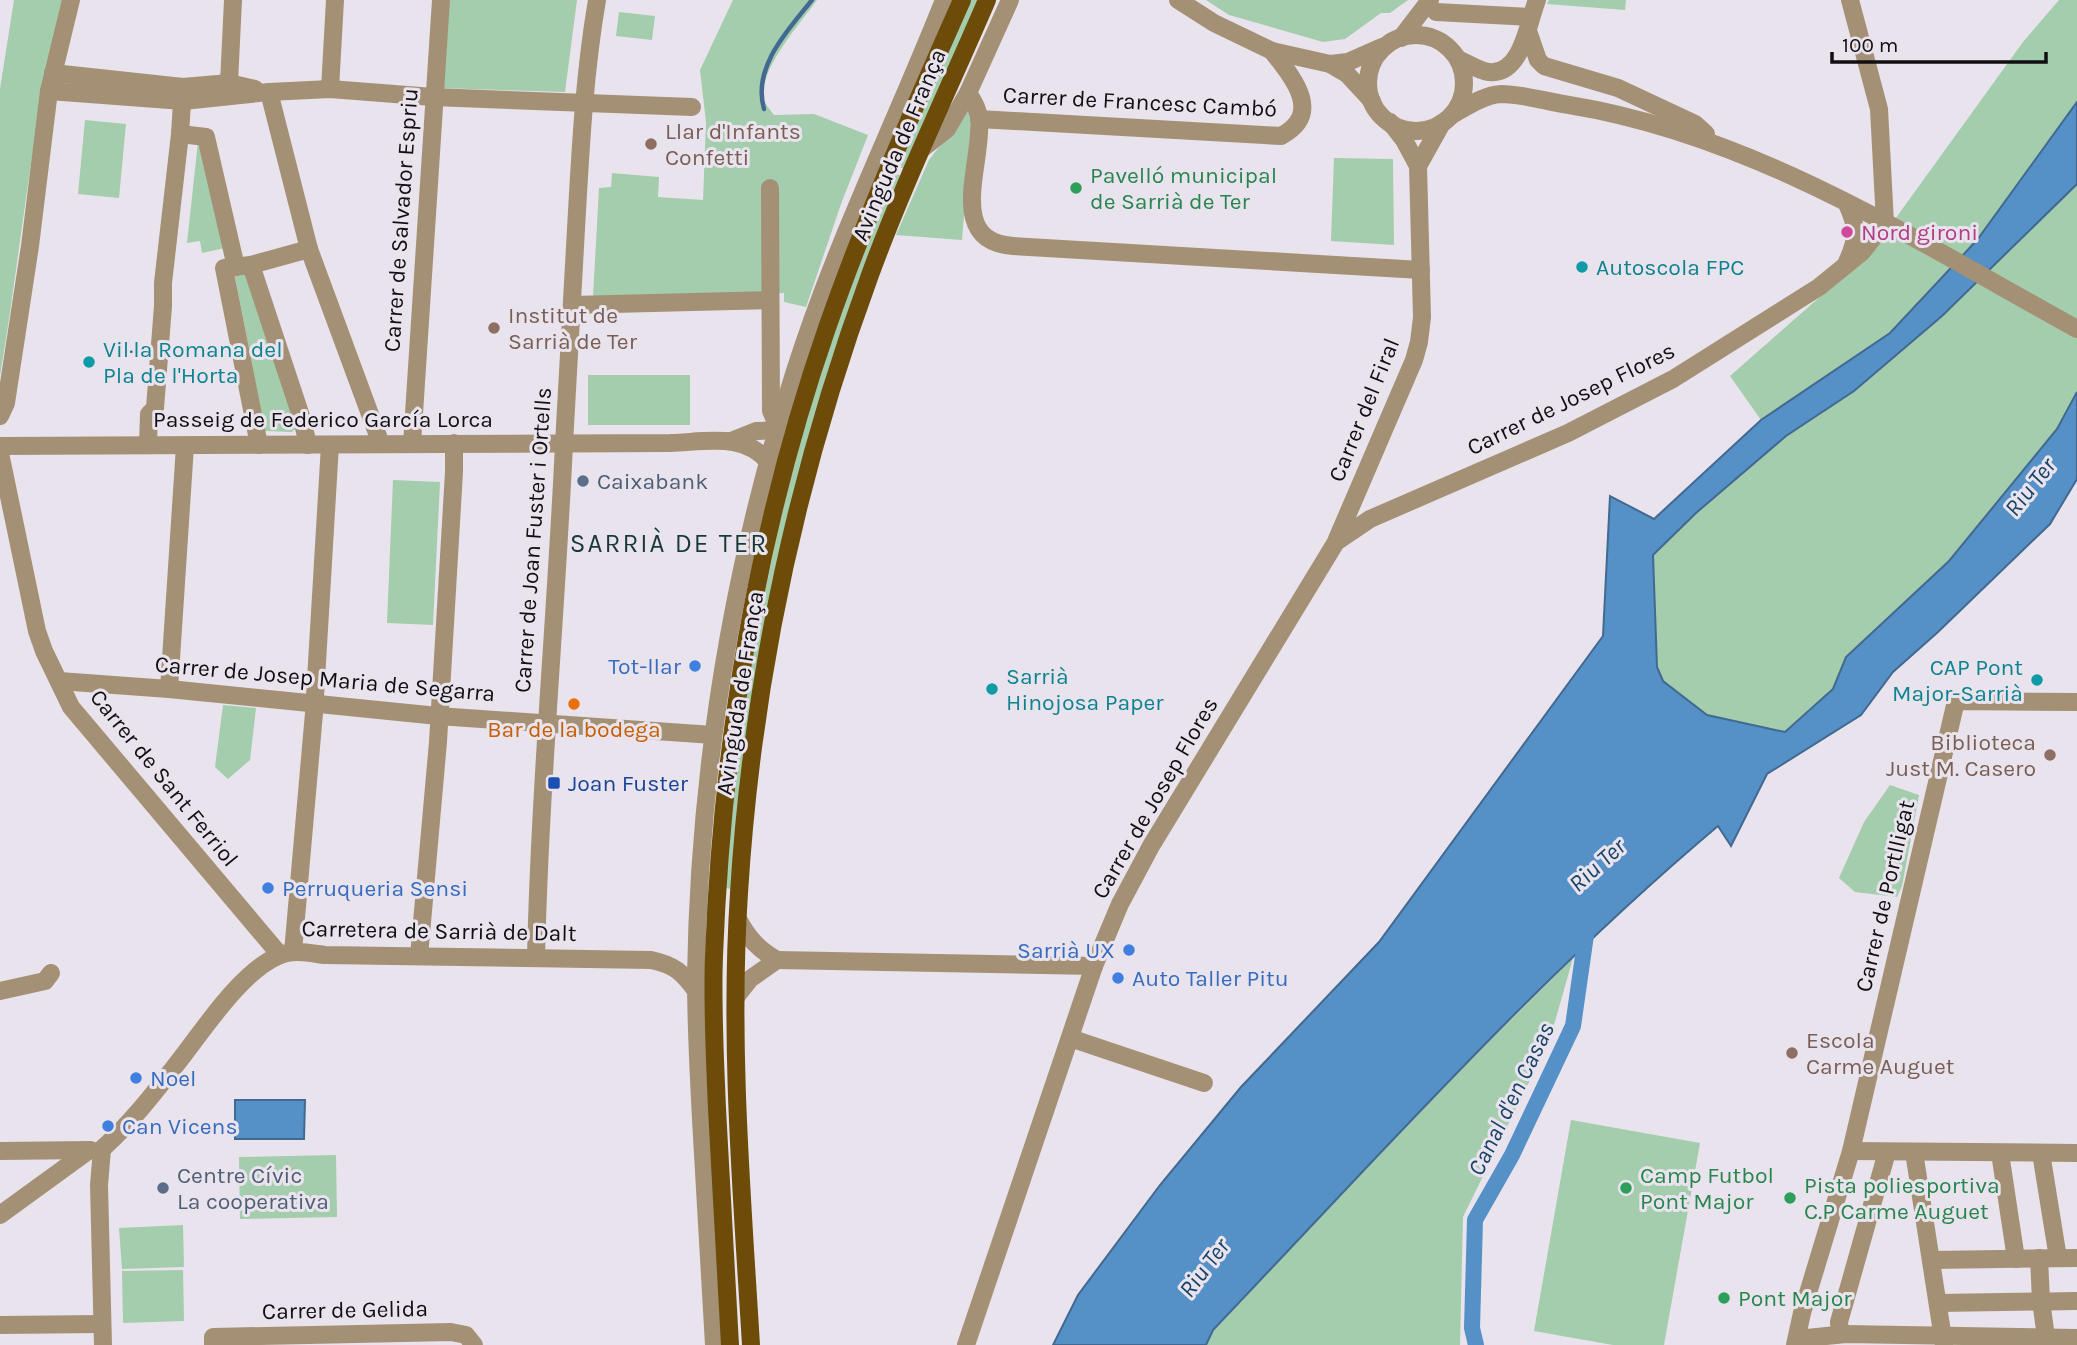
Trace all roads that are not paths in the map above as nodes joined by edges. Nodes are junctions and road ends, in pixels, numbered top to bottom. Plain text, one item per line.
1 (71, 0) edge
2 (233, 0) edge
3 (335, 0) edge
4 (441, 0) edge
5 (597, 0) edge
6 (944, 0) edge
7 (962, 0) edge
8 (987, 0) edge
9 (1178, 0) edge
10 (1537, 0) edge
11 (1850, 0) edge
12 (1008, 2) edge
13 (1434, 4) edge
14 (1529, 24) junction
15 (1395, 41) junction
16 (1272, 51) junction
17 (1457, 59) junction
18 (1330, 64) junction
19 (51, 82) junction
20 (229, 83) junction
21 (330, 89) junction
22 (269, 92) junction
23 (968, 93) junction
24 (183, 94) junction
25 (1500, 94) junction
26 (433, 97) junction
27 (1372, 101) junction
28 (584, 102) junction
29 (692, 107) dead end
30 (979, 118) junction
31 (1447, 119) junction
32 (1390, 122) junction
33 (180, 134) junction
34 (1716, 142) junction
35 (923, 148) junction
36 (1418, 166) junction
37 (770, 188) dead end
38 (1847, 204) junction
39 (1892, 227) junction
40 (309, 249) junction
41 (243, 266) junction
42 (1843, 268) junction
43 (1421, 270) junction
44 (770, 300) junction
45 (572, 305) junction
46 (2077, 329) edge
47 (0, 416) edge
48 (778, 429) junction
49 (731, 441) junction
50 (565, 442) junction
51 (454, 443) junction
52 (308, 444) junction
53 (330, 444) junction
54 (380, 444) junction
55 (412, 444) junction
56 (148, 445) junction
57 (258, 445) junction
58 (0, 446) edge
59 (185, 446) junction
60 (0, 453) edge
61 (769, 463) junction
62 (1359, 489) junction
63 (1382, 513) junction
64 (1336, 542) junction
65 (59, 681) junction
66 (169, 689) junction
67 (2077, 702) edge
68 (314, 704) junction
69 (438, 716) junction
70 (546, 723) junction
71 (713, 735) junction
72 (738, 919) junction
73 (697, 943) junction
74 (287, 953) junction
75 (419, 956) junction
76 (536, 957) junction
77 (652, 960) junction
78 (777, 960) junction
79 (1094, 966) junction
80 (51, 973) dead end
81 (0, 991) edge
82 (697, 992) junction
83 (736, 998) junction
84 (1070, 1038) junction
85 (1204, 1083) dead end
86 (95, 1150) junction
87 (0, 1151) edge
88 (1850, 1151) junction
89 (1887, 1152) junction
90 (1913, 1152) junction
91 (2000, 1153) junction
92 (2042, 1153) junction
93 (2077, 1153) edge
94 (0, 1215) edge
95 (2039, 1258) junction
96 (2058, 1258) junction
97 (2077, 1258) edge
98 (2016, 1259) junction
99 (1932, 1260) junction
100 (2041, 1301) junction
101 (2077, 1301) edge
102 (1939, 1303) junction
103 (102, 1324) junction
104 (0, 1325) edge
105 (1840, 1334) junction
106 (2046, 1337) junction
107 (2077, 1338) edge
108 (428, 1339) edge
109 (322, 1340) edge
110 (1796, 1340) edge
111 (1943, 1340) edge
112 (213, 1341) edge
113 (103, 1345) edge
114 (474, 1345) edge
115 (715, 1345) edge
116 (730, 1345) edge
117 (751, 1345) edge
118 (966, 1345) edge

1 - 19 street
2 - 20 street
3 - 21 street
4 - 26 street, Carrer de Salvador Espriu
5 - 28 street, Carrer de Joan Fuster i Ortells
6 - 48 street, Avinguda de França
7 - 116 main road, Avinguda de França
8 - 35 main road, Avinguda de França
9 - 16 street
10 - 14 street
11 - 39 street
12 - 23 street
13 - 14 street
13 - 15 street
13 - 17 street
14 - 17 street
14 - 34 street
15 - 17 street
15 - 18 street
15 - 27 street
16 - 18 street
16 - 30 street, Carrer de Francesc Cambó
17 - 25 street
17 - 31 street
18 - 27 street
19 - 24 street
19 - 47 street
20 - 22 street
20 - 24 street
21 - 22 street
21 - 26 street
22 - 24 street
22 - 40 street
23 - 30 street
23 - 35 street
24 - 33 street
25 - 31 street
25 - 34 street
26 - 28 street
26 - 55 street, Carrer de Salvador Espriu
27 - 32 street
28 - 29 street
28 - 45 street, Carrer de Joan Fuster i Ortells
30 - 43 street
31 - 32 street
31 - 36 street
32 - 36 street, Carrer del Firal
33 - 41 street
33 - 56 street
34 - 38 street
35 - 72 main road, Avinguda de França
36 - 43 street, Carrer del Firal
37 - 44 street
38 - 39 street
38 - 42 street
39 - 42 street, Carrer de Josep Flores
39 - 46 street
40 - 41 street
40 - 54 street
41 - 52 street
41 - 57 street
42 - 63 street, Carrer de Josep Flores
43 - 62 street, Carrer del Firal
44 - 45 street
44 - 48 street
45 - 50 street, Carrer de Joan Fuster i Ortells
48 - 49 street, Passeig de Federico García Lorca
48 - 61 street, Avinguda de França
49 - 50 street, Passeig de Federico García Lorca
49 - 61 street, Passeig de Federico García Lorca
50 - 51 street, Passeig de Federico García Lorca
50 - 70 street, Carrer de Joan Fuster i Ortells
51 - 55 street, Passeig de Federico García Lorca
51 - 69 street
52 - 53 street, Passeig de Federico García Lorca
52 - 57 street, Passeig de Federico García Lorca
53 - 54 street, Passeig de Federico García Lorca
53 - 68 street
54 - 55 street, Passeig de Federico García Lorca
56 - 58 street, Passeig de Federico García Lorca
56 - 59 street, Passeig de Federico García Lorca
57 - 59 street, Passeig de Federico García Lorca
59 - 66 street
60 - 65 street, Carrer de Sant Ferriol
61 - 71 street, Avinguda de França
62 - 63 street
62 - 64 street, Carrer del Firal
63 - 64 street, Carrer de Josep Flores
64 - 79 street, Carrer de Josep Flores
65 - 66 street, Carrer de Josep Maria de Segarra
65 - 74 street, Carrer de Sant Ferriol
66 - 68 street, Carrer de Josep Maria de Segarra
67 - 88 street, Carrer de Portlligat
68 - 69 street, Carrer de Josep Maria de Segarra
68 - 74 street
69 - 70 street, Carrer de Josep Maria de Segarra
69 - 75 street
70 - 71 street, Carrer de Josep Maria de Segarra
70 - 76 street, Carrer de Joan Fuster i Ortells
71 - 73 street, Avinguda de França
72 - 78 street
72 - 83 main road, Avinguda de França
73 - 77 street, Carretera de Sarrià de Dalt
73 - 82 street, Avinguda de França
74 - 75 street, Carretera de Sarrià de Dalt
74 - 86 street, Carretera de Sarrià de Dalt
75 - 76 street, Carretera de Sarrià de Dalt
76 - 77 street, Carretera de Sarrià de Dalt
77 - 82 street, Carretera de Sarrià de Dalt
78 - 79 street
78 - 83 street
79 - 84 street, Carrer de Josep Flores
80 - 81 street
82 - 115 street, Avinguda de França
83 - 117 main road, Avinguda de França
84 - 85 street
84 - 118 street, Carrer de Josep Flores
86 - 87 street
86 - 94 street, Carretera de Sarrià de Dalt
86 - 103 street
88 - 89 street
88 - 110 street, Carrer de Portlligat
89 - 90 street
89 - 105 street
90 - 91 street
90 - 99 street
91 - 92 street
91 - 98 street
92 - 93 street
92 - 96 street
95 - 96 street
95 - 98 street
95 - 100 street
96 - 97 street
98 - 99 street
99 - 102 street
100 - 101 street
100 - 102 street
100 - 106 street
102 - 111 street
103 - 104 street
103 - 113 street
105 - 110 street
105 - 111 street
106 - 107 street
106 - 111 street
108 - 109 street, Carrer de Gelida
108 - 114 street, Carrer de Gelida
109 - 112 street, Carrer de Gelida

